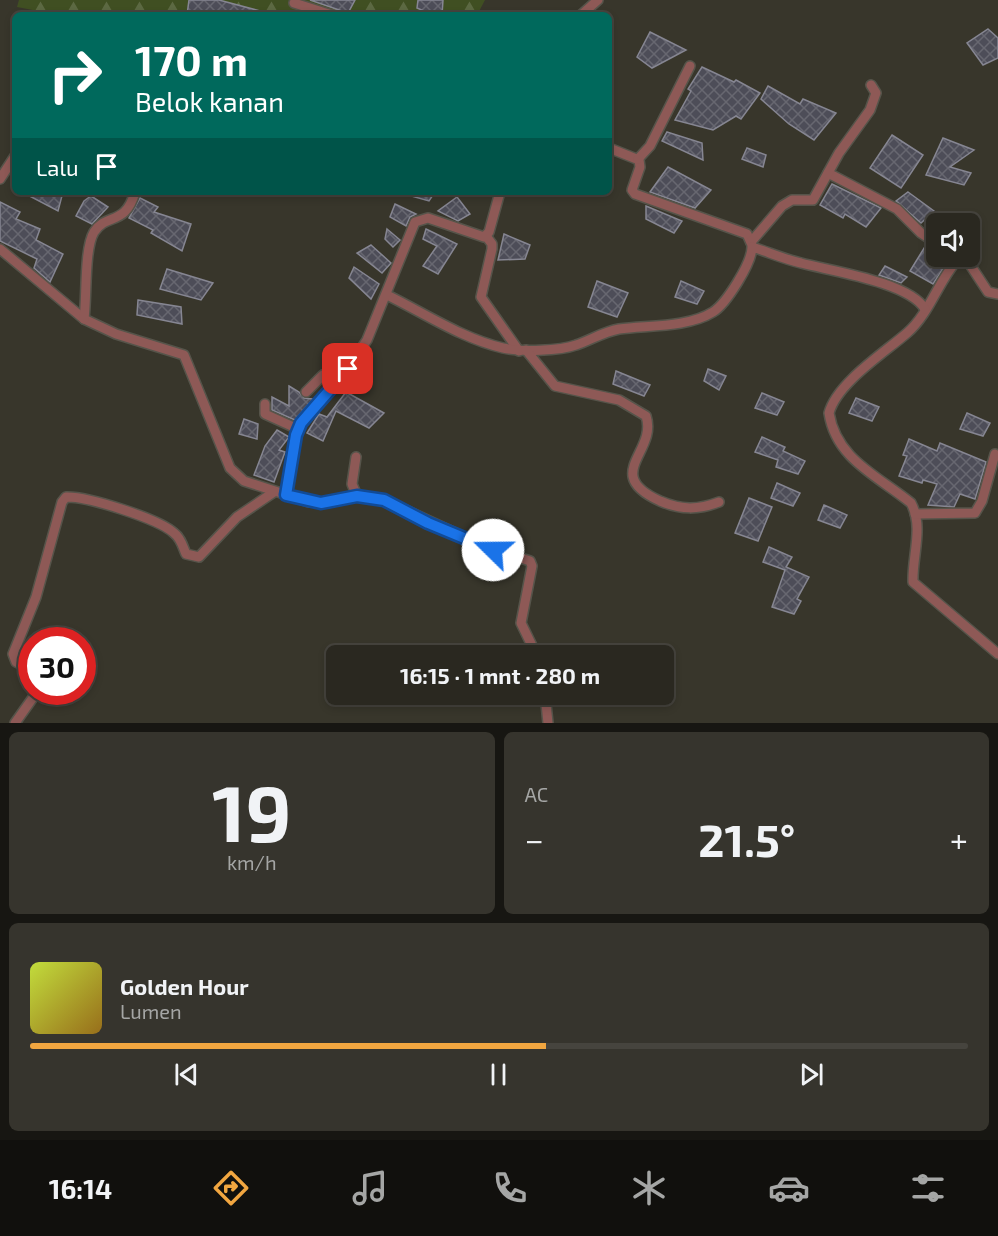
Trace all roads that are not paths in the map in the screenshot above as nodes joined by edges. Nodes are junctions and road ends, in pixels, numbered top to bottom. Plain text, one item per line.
1 (598, 0) edge
2 (293, 2) edge
3 (323, 12) edge
4 (584, 12) edge
5 (690, 66) dead end
6 (871, 85) dead end
7 (612, 149) edge
8 (638, 159) junction
9 (12, 161) edge
10 (828, 173) junction
11 (0, 179) edge
12 (134, 195) edge
13 (499, 195) edge
14 (486, 236) junction
15 (926, 236) edge
16 (752, 245) junction
17 (0, 249) edge
18 (950, 267) edge
19 (971, 267) edge
20 (998, 294) edge
21 (387, 295) junction
22 (925, 309) junction
23 (84, 319) junction
24 (523, 350) junction
25 (338, 383) junction
26 (306, 392) dead end
27 (265, 404) dead end
28 (298, 429) junction
29 (995, 454) dead end
30 (357, 457) dead end
31 (244, 482) junction
32 (261, 482) dead end
33 (274, 492) junction
34 (286, 495) junction
35 (357, 496) junction
36 (719, 502) dead end
37 (915, 514) junction
38 (24, 627) edge
39 (18, 642) edge
40 (532, 645) edge
41 (998, 654) edge
42 (18, 663) edge
43 (28, 705) edge
44 (546, 705) edge
45 (15, 723) edge
46 (548, 723) edge

1 - 4 street
2 - 3 street
5 - 8 street
6 - 10 street
7 - 8 street
8 - 16 street
9 - 11 street
10 - 15 street
10 - 16 street
12 - 23 street
13 - 14 street
14 - 21 street
14 - 24 street
16 - 22 street
16 - 24 street
17 - 23 street
18 - 22 street
19 - 20 street
21 - 24 street
21 - 25 street
22 - 37 street
23 - 31 street
24 - 36 street
25 - 26 street
25 - 28 street
27 - 28 street
28 - 34 street
29 - 37 street
30 - 35 street
31 - 32 street
31 - 33 street
33 - 34 street
33 - 38 street
34 - 35 street
35 - 40 street
37 - 41 street
39 - 42 street
43 - 45 street
44 - 46 street

